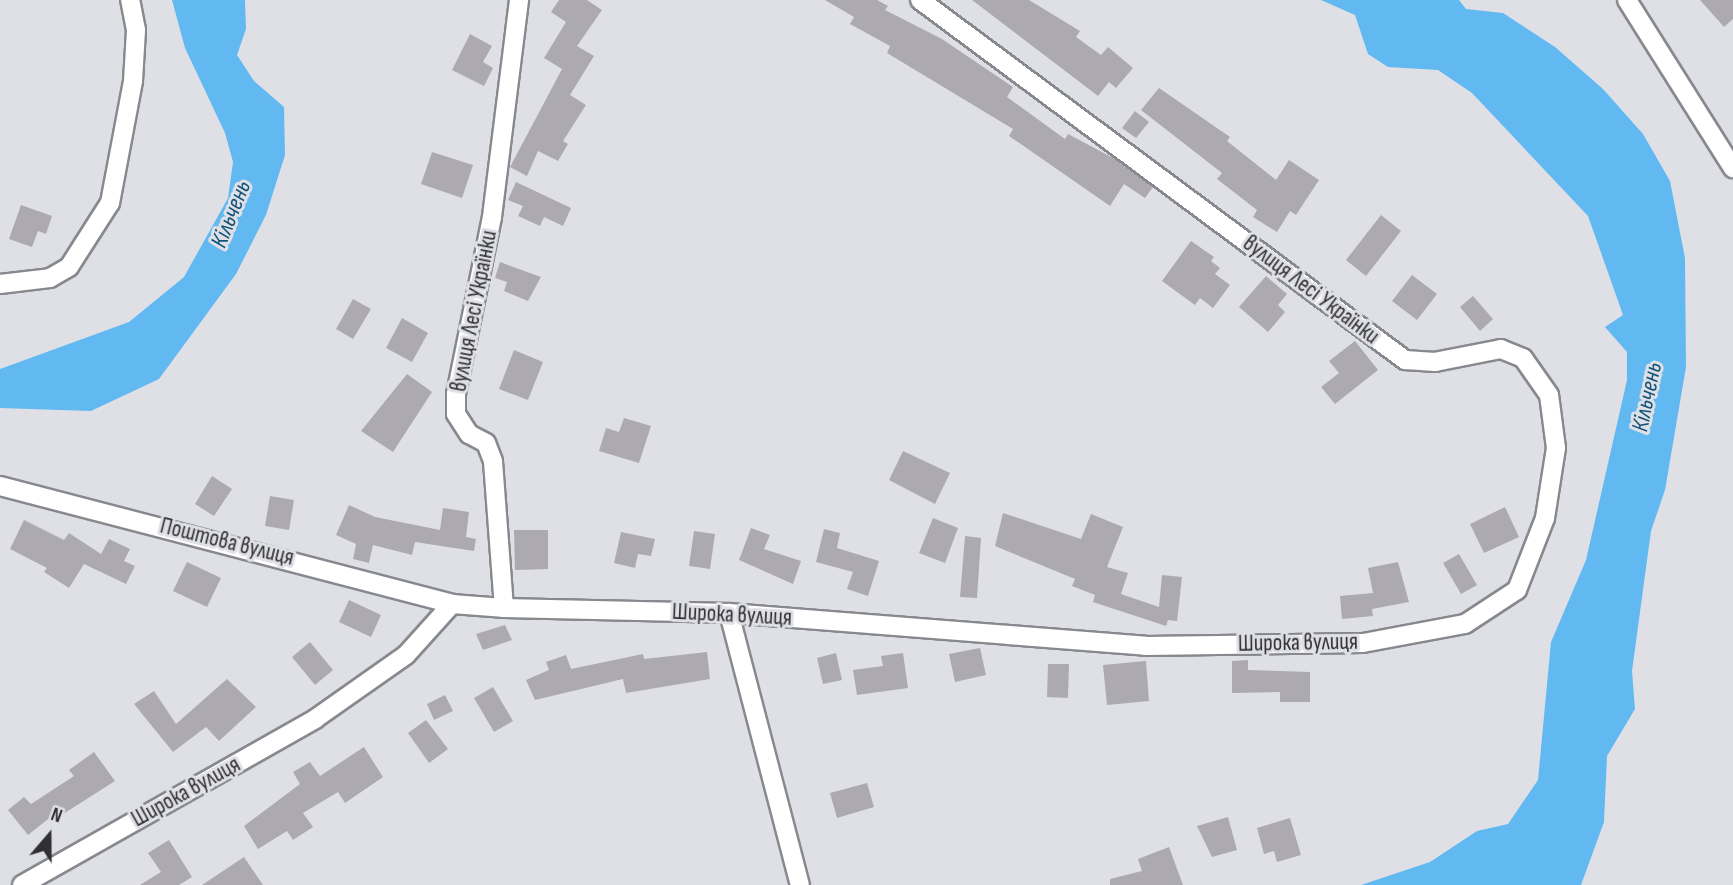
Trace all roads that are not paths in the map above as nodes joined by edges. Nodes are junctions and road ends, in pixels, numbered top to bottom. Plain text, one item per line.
1 (130, 0) edge
2 (519, 0) edge
3 (920, 0) edge
4 (1627, 0) edge
5 (1733, 168) edge
6 (0, 284) edge
7 (0, 486) edge
8 (1517, 590) joint
9 (452, 604) junction
10 (504, 608) junction
11 (729, 613) junction
12 (22, 885) edge
13 (800, 885) edge

1 - 6 street
2 - 10 street, вулиця Лесі Українки
3 - 8 street, вулиця Лесі Українки
4 - 5 street
7 - 9 street, Поштова вулиця
8 - 11 street, Широка вулиця
9 - 10 street, Широка вулиця
9 - 12 street, Широка вулиця
10 - 11 street, Широка вулиця
11 - 13 street

